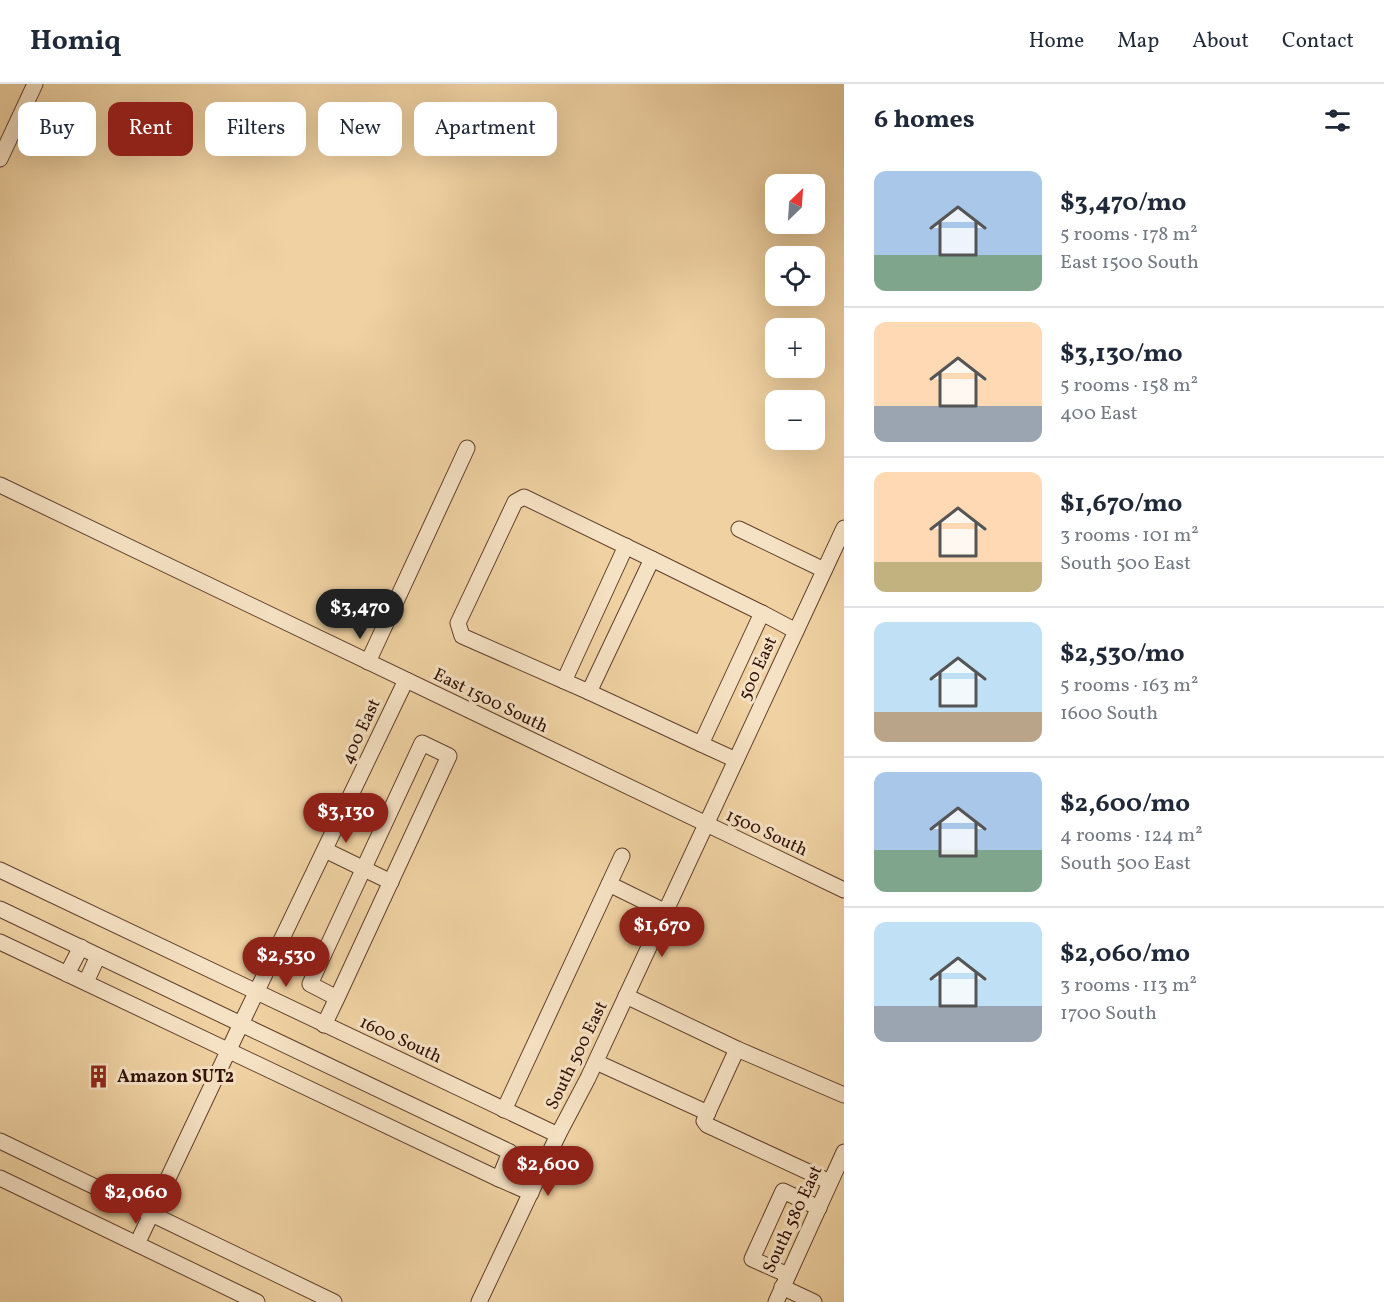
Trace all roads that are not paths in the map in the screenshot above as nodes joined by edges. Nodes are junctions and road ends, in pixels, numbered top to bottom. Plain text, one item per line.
1 (35, 84) edge
2 (0, 159) edge
3 (466, 448) dead end
4 (0, 485) edge
5 (844, 528) edge
6 (739, 529) dead end
7 (626, 546) junction
8 (652, 559) junction
9 (825, 570) junction
10 (762, 613) junction
11 (796, 631) junction
12 (368, 662) junction
13 (406, 680) junction
14 (564, 681) junction
15 (589, 692) junction
16 (701, 744) junction
17 (736, 760) junction
18 (706, 825) junction
19 (325, 850) junction
20 (622, 856) dead end
21 (364, 869) junction
22 (0, 870) edge
23 (391, 882) junction
24 (609, 884) junction
25 (844, 890) edge
26 (0, 909) edge
27 (666, 912) junction
28 (0, 942) edge
29 (81, 947) junction
30 (98, 956) junction
31 (68, 974) junction
32 (86, 982) junction
33 (258, 993) junction
34 (627, 996) junction
35 (337, 998) junction
36 (241, 1024) junction
37 (324, 1025) junction
38 (737, 1049) junction
39 (229, 1050) junction
40 (596, 1062) junction
41 (844, 1095) edge
42 (504, 1110) junction
43 (708, 1113) junction
44 (558, 1135) junction
45 (0, 1141) edge
46 (842, 1162) edge
47 (0, 1178) edge
48 (499, 1179) junction
49 (830, 1182) junction
50 (531, 1193) junction
51 (819, 1208) junction
52 (151, 1214) junction
53 (137, 1244) junction
54 (785, 1281) junction
55 (257, 1302) edge
56 (334, 1302) edge
57 (479, 1302) edge
58 (776, 1302) edge
59 (814, 1302) edge

1 - 2 street
3 - 12 street
4 - 12 street, East 1500 South
5 - 9 street, 500 East
6 - 9 street
7 - 8 street
7 - 14 street
7 - 14 street
8 - 10 street
8 - 15 street
9 - 11 street, 500 East
10 - 11 street
10 - 16 street
11 - 17 street, 500 East
12 - 13 street, East 1500 South
13 - 18 street, East 1500 South
13 - 19 street, 400 East
14 - 15 street
15 - 16 street
16 - 17 street
17 - 18 street, 500 East
18 - 25 street, 1500 South
18 - 27 street, South 500 East
19 - 21 street
19 - 33 street, 400 East
20 - 24 street
21 - 23 street
21 - 23 street
21 - 35 street
22 - 33 street, 1600 South
23 - 35 street
24 - 27 street
24 - 42 street
26 - 29 street
27 - 34 street, South 500 East
28 - 31 street
29 - 30 street
29 - 31 street
30 - 32 street
30 - 36 street
31 - 32 street
32 - 39 street
33 - 36 street, 400 East
33 - 37 street, 1600 South
34 - 38 street
34 - 40 street, South 500 East
35 - 37 street
36 - 39 street, 400 East
36 - 48 street
37 - 42 street, 1600 South
38 - 41 street
38 - 43 street
39 - 48 street
39 - 52 street, 400 East
40 - 43 street
40 - 44 street, South 500 East
42 - 44 street, 1600 South
43 - 49 street
44 - 50 street, South 500 East
45 - 52 street
46 - 49 street, South 580 East
47 - 53 street
48 - 50 street
49 - 51 street, South 580 East
50 - 57 street, South 500 East
51 - 54 street, South 580 East
51 - 54 street
52 - 53 street, 400 East
52 - 56 street
53 - 55 street
54 - 58 street, South 580 East
54 - 59 street

